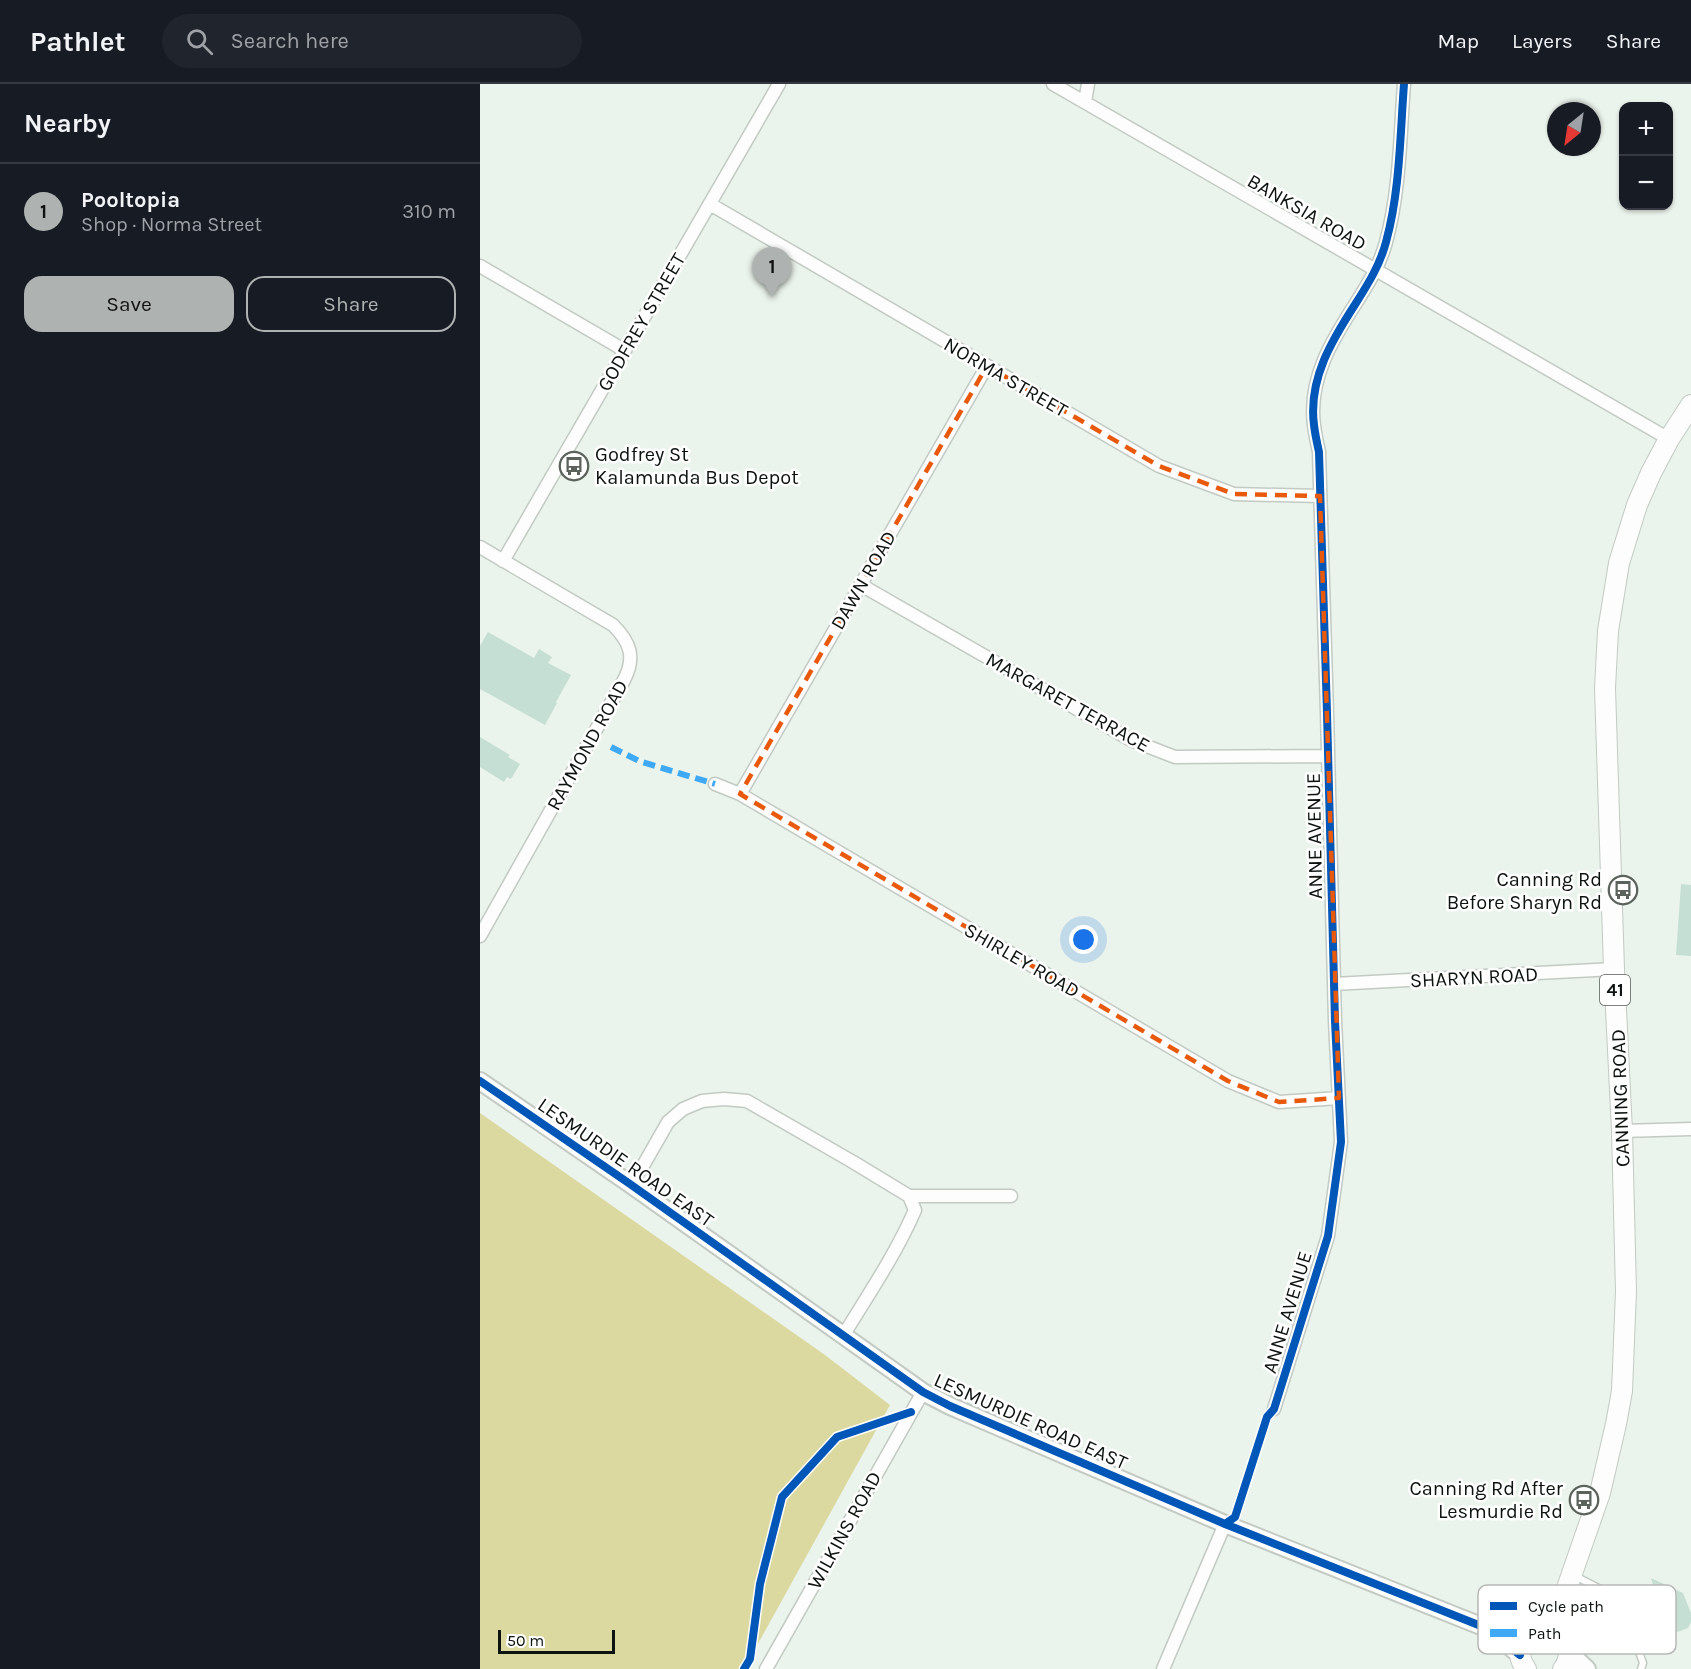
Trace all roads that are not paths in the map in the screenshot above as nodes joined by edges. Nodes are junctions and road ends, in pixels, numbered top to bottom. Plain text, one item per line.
1 (779, 84) edge
2 (1053, 84) edge
3 (1088, 84) edge
4 (1404, 84) edge
5 (1085, 102) junction
6 (710, 204) junction
7 (480, 266) edge
8 (1376, 270) junction
9 (624, 350) junction
10 (987, 366) junction
11 (1691, 405) edge
12 (1669, 439) junction
13 (1320, 496) junction
14 (480, 548) edge
15 (504, 561) junction
16 (861, 585) junction
17 (1328, 756) junction
18 (715, 784) dead end
19 (740, 794) junction
20 (480, 936) edge
21 (1614, 969) junction
22 (1334, 984) junction
23 (480, 1081) edge
24 (1339, 1098) junction
25 (1691, 1129) edge
26 (1622, 1131) junction
27 (630, 1184) junction
28 (909, 1196) junction
29 (1011, 1196) dead end
30 (843, 1336) junction
31 (923, 1392) junction
32 (1274, 1409) dead end
33 (1225, 1524) junction
34 (1570, 1580) junction
35 (1566, 1585) edge
36 (1570, 1585) edge
37 (1583, 1585) edge
38 (1478, 1625) edge
39 (1513, 1654) edge
40 (1568, 1654) edge
41 (1640, 1654) edge
42 (1524, 1665) edge
43 (766, 1669) edge
44 (1163, 1669) edge
45 (1587, 1669) edge
46 (1641, 1669) edge

1 - 6 street, GODFREY STREET
2 - 5 street, BANKSIA ROAD
3 - 5 street
4 - 8 street, ANNE AVENUE
5 - 8 street, BANKSIA ROAD
6 - 9 street, GODFREY STREET
6 - 10 street, NORMA STREET
7 - 9 street
8 - 12 street, BANKSIA ROAD
8 - 13 street, ANNE AVENUE
9 - 15 street, GODFREY STREET
10 - 13 street, NORMA STREET
10 - 16 street, DAWN ROAD
11 - 12 main road, CANNING ROAD / 41
12 - 21 main road, CANNING ROAD / 41
13 - 17 street, ANNE AVENUE
14 - 15 street, RAYMOND ROAD
15 - 20 street, RAYMOND ROAD
16 - 17 street, MARGARET TERRACE
16 - 19 street, DAWN ROAD
17 - 22 street, ANNE AVENUE
18 - 19 street, SHIRLEY ROAD
19 - 24 street, SHIRLEY ROAD
21 - 22 street, SHARYN ROAD
21 - 26 main road, CANNING ROAD / 41
22 - 24 street, ANNE AVENUE
23 - 27 street, LESMURDIE ROAD EAST
24 - 32 street, ANNE AVENUE
25 - 26 street
26 - 34 main road, CANNING ROAD / 41
27 - 28 street
27 - 30 street, LESMURDIE ROAD EAST
28 - 29 street
28 - 30 street
30 - 31 street, LESMURDIE ROAD EAST
31 - 33 street, LESMURDIE ROAD EAST
31 - 43 street, WILKINS ROAD
33 - 38 street, LESMURDIE ROAD EAST
33 - 44 street
34 - 35 main road, CANNING ROAD / 41
34 - 36 main road, CANNING ROAD / 41
34 - 37 lane
39 - 42 street, LESMURDIE ROAD EAST
40 - 45 street
41 - 46 lane

